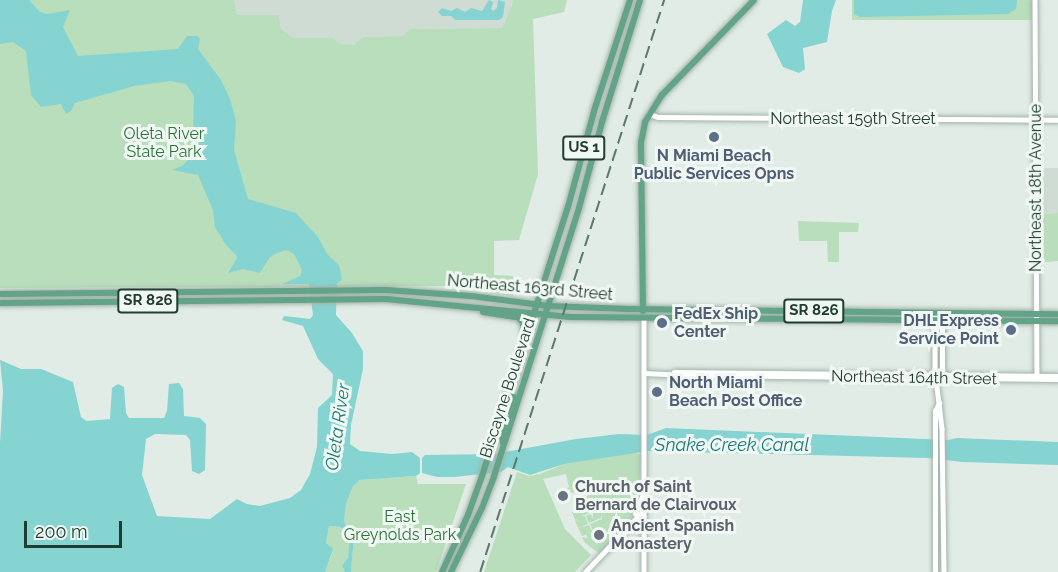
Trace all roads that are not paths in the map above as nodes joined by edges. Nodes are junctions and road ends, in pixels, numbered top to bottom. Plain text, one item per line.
1 (630, 0) edge
2 (640, 0) edge
3 (754, 0) edge
4 (1035, 0) edge
5 (627, 10) junction
6 (636, 13) junction
7 (649, 114) junction
8 (1036, 120) junction
9 (1058, 120) edge
10 (574, 187) junction
11 (579, 208) junction
12 (386, 290) junction
13 (0, 294) edge
14 (386, 299) junction
15 (0, 303) edge
16 (448, 304) junction
17 (537, 304) junction
18 (548, 306) junction
19 (852, 312) junction
20 (910, 312) junction
21 (644, 313) junction
22 (534, 314) junction
23 (741, 314) junction
24 (1058, 314) edge
25 (545, 315) junction
26 (939, 316) junction
27 (1036, 318) junction
28 (840, 319) junction
29 (898, 320) junction
30 (1058, 321) edge
31 (526, 338) junction
32 (644, 373) junction
33 (1037, 375) junction
34 (938, 376) junction
35 (1058, 377) edge
36 (510, 389) junction
37 (939, 403) junction
38 (502, 449) junction
39 (644, 482) junction
40 (645, 509) junction
41 (631, 523) junction
42 (626, 528) junction
43 (644, 529) junction
44 (442, 572) edge
45 (451, 572) edge
46 (585, 572) edge
47 (644, 572) edge
48 (935, 572) edge
49 (944, 572) edge

1 - 5 main road, Biscayne Boulevard / US 1
2 - 6 main road, Biscayne Boulevard / US 1
3 - 7 main road
4 - 8 street, Northeast 18th Avenue
5 - 6 main road
5 - 10 main road, Biscayne Boulevard / US 1
6 - 11 main road, Biscayne Boulevard / US 1
7 - 8 street, Northeast 159th Street
7 - 21 main road
8 - 9 street, Northeast 159th Street
8 - 27 street, Northeast 18th Avenue
10 - 11 main road
10 - 17 main road, Biscayne Boulevard / US 1
11 - 18 main road, Biscayne Boulevard / US 1
12 - 13 main road, Northeast 163rd Street / SR 826
12 - 14 main road
12 - 17 main road, Northeast 163rd Street / SR 826
14 - 15 main road, Northeast 163rd Street / SR 826
14 - 16 main road, Northeast 163rd Street / SR 826
16 - 22 main road, Northeast 163rd Street / SR 826
16 - 31 main road
17 - 18 main road, Northeast 163rd Street / SR 826
17 - 22 main road, Biscayne Boulevard / US 1
18 - 21 main road, Northeast 163rd Street / SR 826
18 - 25 main road, Biscayne Boulevard / US 1
19 - 20 main road, Northeast 163rd Street / SR 826
19 - 23 main road, Northeast 163rd Street / SR 826
19 - 28 main road
20 - 26 main road, Northeast 163rd Street / SR 826
20 - 29 main road
21 - 23 main road, Northeast 163rd Street / SR 826
21 - 23 main road, Northeast 163rd Street / SR 826
21 - 25 main road, Northeast 163rd Street / SR 826
21 - 32 street
22 - 25 main road, Northeast 163rd Street / SR 826
22 - 31 main road, Biscayne Boulevard / US 1
23 - 28 main road, Northeast 163rd Street / SR 826
24 - 27 main road, Northeast 163rd Street / SR 826
25 - 38 main road, Biscayne Boulevard / US 1
26 - 27 main road, Northeast 163rd Street / SR 826
26 - 29 main road, Northeast 163rd Street / SR 826
26 - 34 street
27 - 30 main road, Northeast 163rd Street / SR 826
27 - 33 street, Northeast 18th Avenue
28 - 29 main road, Northeast 163rd Street / SR 826
31 - 36 main road, Biscayne Boulevard / US 1
32 - 34 street, Northeast 164th Street
32 - 39 street
33 - 34 street, Northeast 164th Street
33 - 35 street, Northeast 164th Street
34 - 35 street, Northeast 164th Street
34 - 37 street
36 - 38 main road
36 - 44 main road, Biscayne Boulevard / US 1
37 - 48 street
37 - 49 street
38 - 45 main road, Biscayne Boulevard / US 1
39 - 40 street
39 - 41 street
40 - 41 street
40 - 43 street
41 - 42 street
42 - 43 street
42 - 46 street
43 - 47 street

